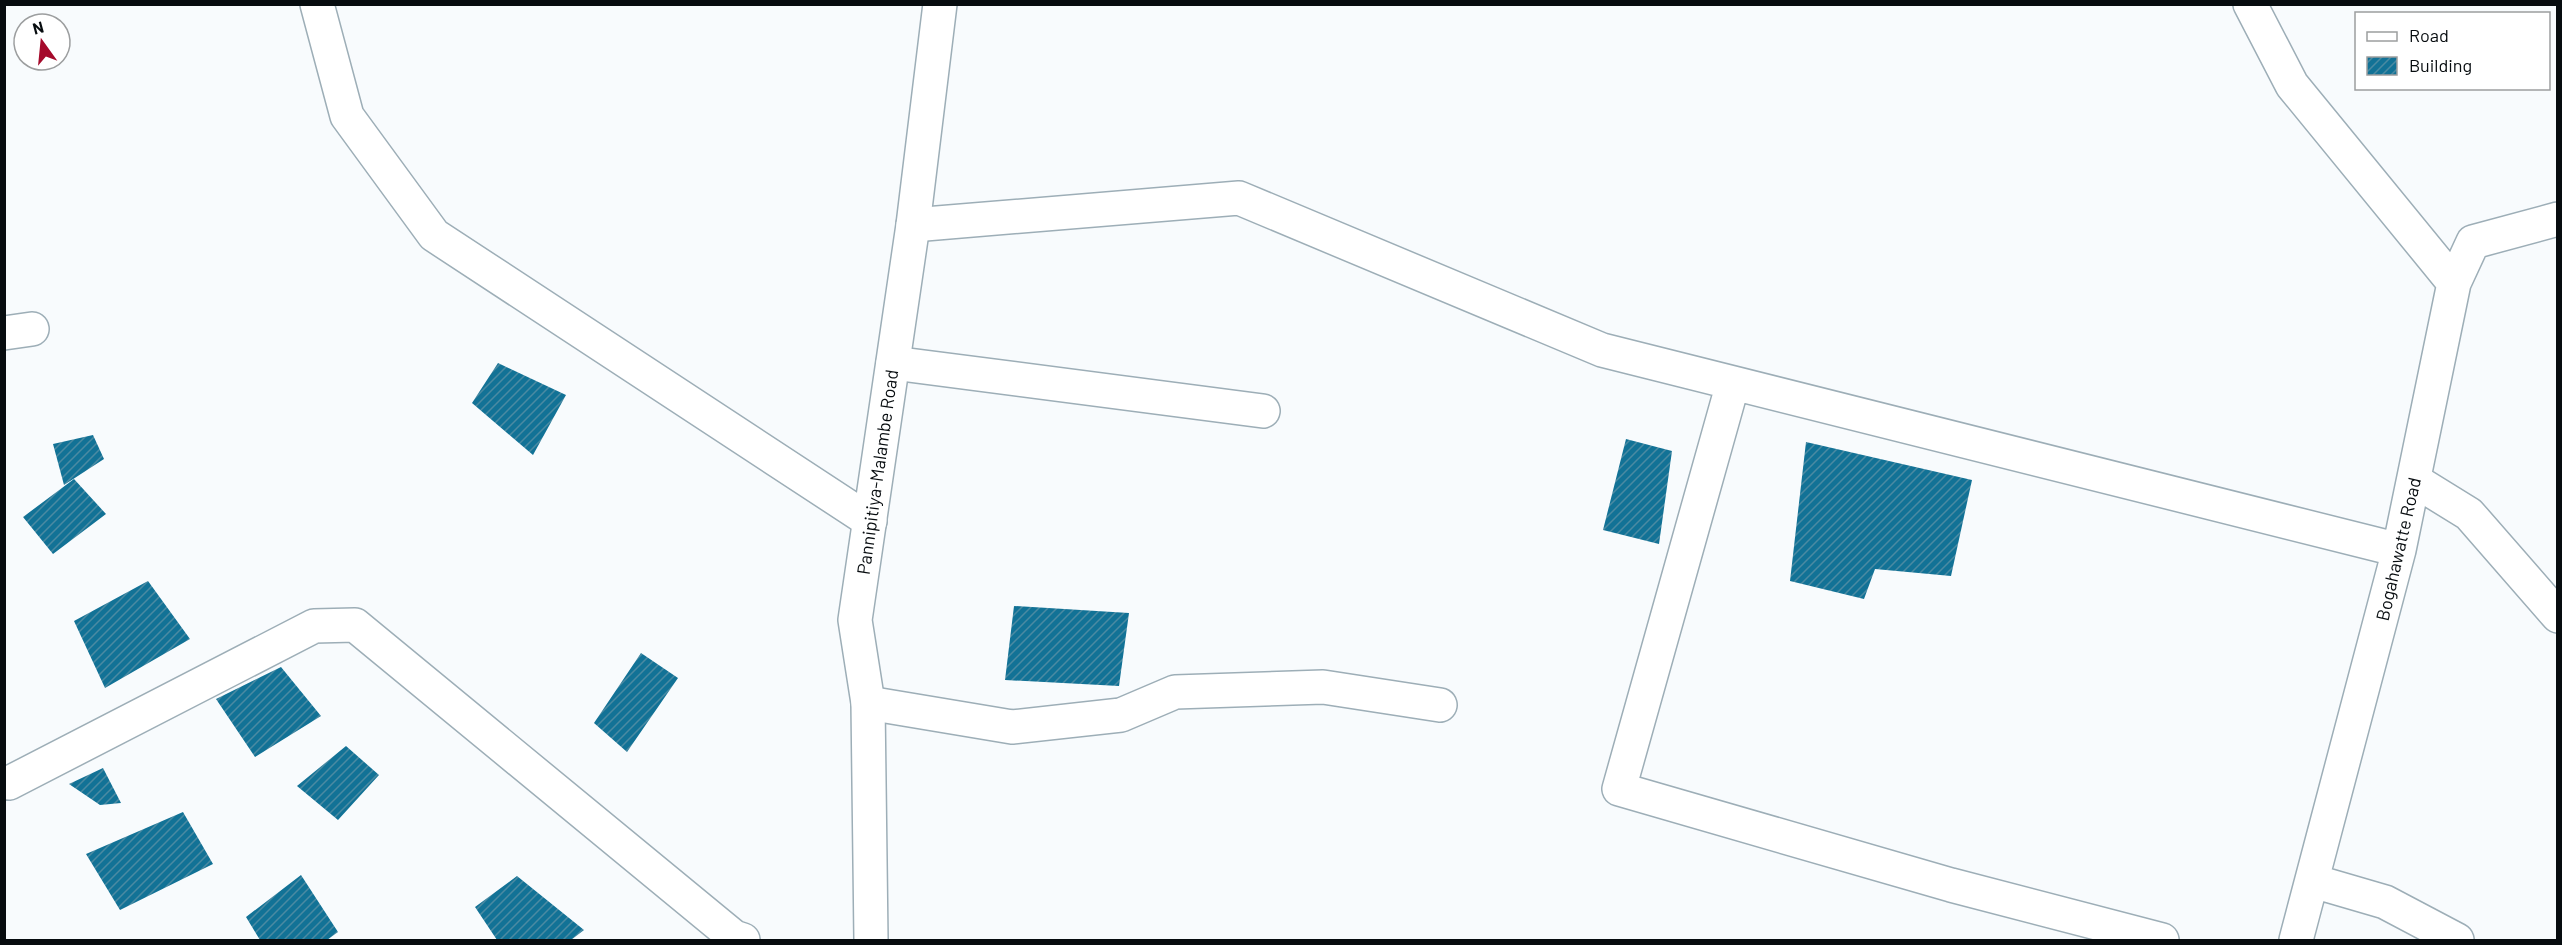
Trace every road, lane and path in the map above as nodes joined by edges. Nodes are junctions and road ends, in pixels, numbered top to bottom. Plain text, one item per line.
1 (317, 4) edge
2 (940, 4) edge
3 (2250, 4) edge
4 (2558, 219) edge
5 (913, 225) junction
6 (2454, 283) junction
7 (893, 363) junction
8 (1733, 383) junction
9 (1263, 411) dead end
10 (2414, 480) junction
11 (870, 520) junction
12 (2399, 550) junction
13 (2558, 616) edge
14 (868, 703) junction
15 (1440, 705) dead end
16 (9, 783) dead end
17 (2313, 881) junction
18 (743, 940) edge
19 (871, 940) edge
20 (2162, 940) edge
21 (2296, 940) edge
22 (2457, 940) edge

1 - 11 street
2 - 5 street, Pannipitiya-Malambe Road
3 - 6 street
4 - 6 street, Bogahawatte Road
5 - 7 street, Pannipitiya-Malambe Road
5 - 8 street
6 - 10 street, Bogahawatte Road
7 - 9 street
7 - 11 street, Pannipitiya-Malambe Road
8 - 12 street
8 - 20 street
10 - 12 street, Bogahawatte Road
10 - 13 street
11 - 14 street, Pannipitiya-Malambe Road
12 - 17 street, Bogahawatte Road
14 - 15 street
14 - 19 street, Pannipitiya-Malambe Road
16 - 18 street
17 - 21 street, Bogahawatte Road
17 - 22 street

